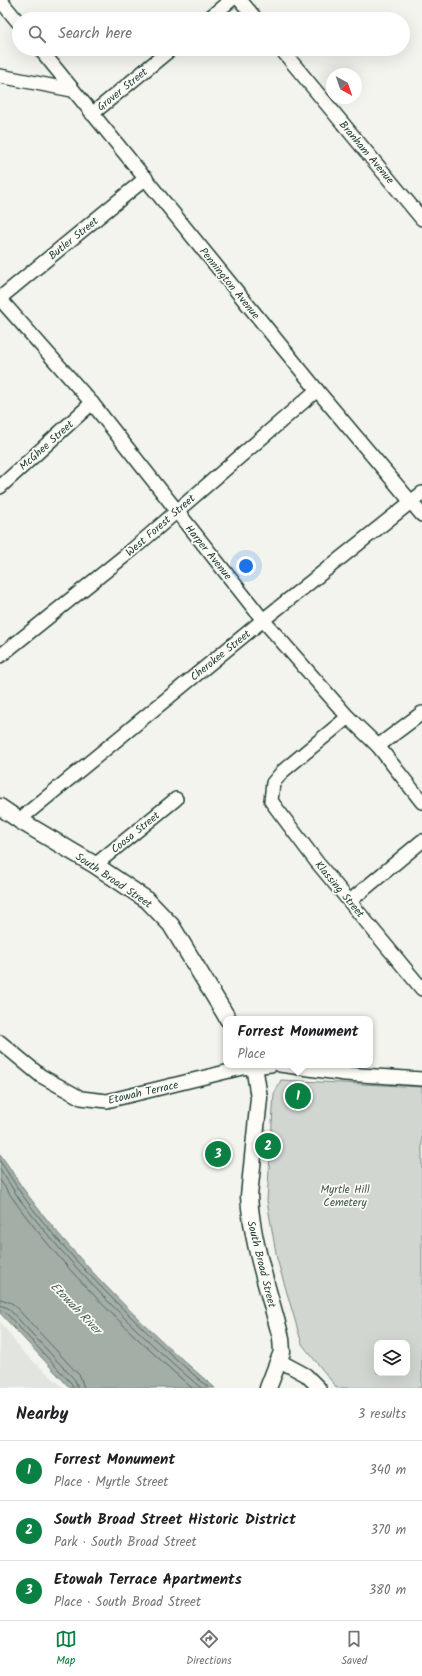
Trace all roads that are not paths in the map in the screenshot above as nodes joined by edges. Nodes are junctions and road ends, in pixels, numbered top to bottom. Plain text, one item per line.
1 (0, 0) edge
2 (231, 0) edge
3 (240, 0) edge
4 (216, 12) edge
5 (250, 12) edge
6 (12, 15) edge
7 (45, 56) edge
8 (162, 56) edge
9 (287, 56) edge
10 (0, 76) edge
11 (72, 90) junction
12 (92, 114) junction
13 (146, 178) junction
14 (422, 218) edge
15 (0, 298) edge
16 (317, 390) junction
17 (92, 403) junction
18 (0, 487) edge
19 (422, 493) edge
20 (411, 502) junction
21 (176, 511) junction
22 (422, 515) edge
23 (263, 620) junction
24 (0, 656) edge
25 (422, 713) edge
26 (348, 717) junction
27 (378, 746) junction
28 (176, 799) dead end
29 (422, 802) edge
30 (0, 807) edge
31 (19, 820) junction
32 (422, 841) edge
33 (95, 865) junction
34 (350, 901) junction
35 (422, 989) edge
36 (226, 1016) edge
37 (0, 1042) edge
38 (247, 1068) edge
39 (260, 1068) edge
40 (302, 1068) edge
41 (422, 1080) edge
42 (280, 1361) junction
43 (268, 1388) edge
44 (319, 1388) edge

1 - 6 street
2 - 4 street
3 - 5 street
7 - 11 street, Pennington Avenue
8 - 12 street, Grover Street
9 - 14 street, Branham Avenue
10 - 11 street
11 - 12 street, Pennington Avenue
12 - 13 street, Pennington Avenue
13 - 15 street, Butler Street
13 - 16 street, Pennington Avenue
15 - 17 street, Harper Avenue
16 - 20 street, Pennington Avenue
16 - 21 street, West Forest Street
17 - 18 street, McGhee Street
17 - 21 street, Harper Avenue
19 - 20 street, Cherokee Street
20 - 22 street, Pennington Avenue
20 - 23 street, Cherokee Street
21 - 23 street, Harper Avenue
21 - 24 street, West Forest Street
23 - 26 street, Harper Avenue
23 - 31 street, Cherokee Street
25 - 27 street
26 - 27 street, Harper Avenue
26 - 34 street, Klassing Street
27 - 29 street, Harper Avenue
28 - 33 street, Coosa Street
30 - 31 main road, South Broad Street
31 - 33 main road, South Broad Street
32 - 34 street
33 - 36 main road, South Broad Street
34 - 35 street, Klassing Street
37 - 38 street, Etowah Terrace
39 - 42 main road, South Broad Street
40 - 41 street
42 - 43 main road, South Broad Street
42 - 44 street

